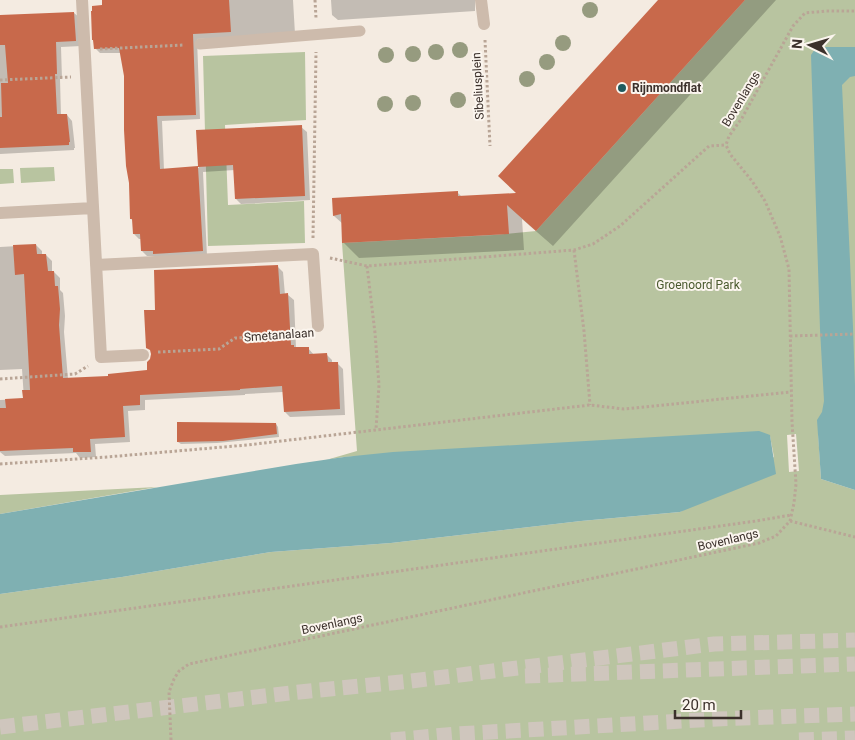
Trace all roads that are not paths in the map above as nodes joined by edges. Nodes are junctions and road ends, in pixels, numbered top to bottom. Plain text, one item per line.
1 (82, 0) edge
2 (481, 0) edge
3 (484, 24) road end
4 (360, 31) dead end
5 (200, 44) road end
6 (93, 208) junction
7 (0, 213) edge
8 (96, 265) junction
9 (318, 326) road end
10 (143, 355) road end

1 - 6 street
2 - 3 street
4 - 5 lane
6 - 7 street
6 - 8 street
8 - 9 street, Smetanalaan
8 - 10 street

